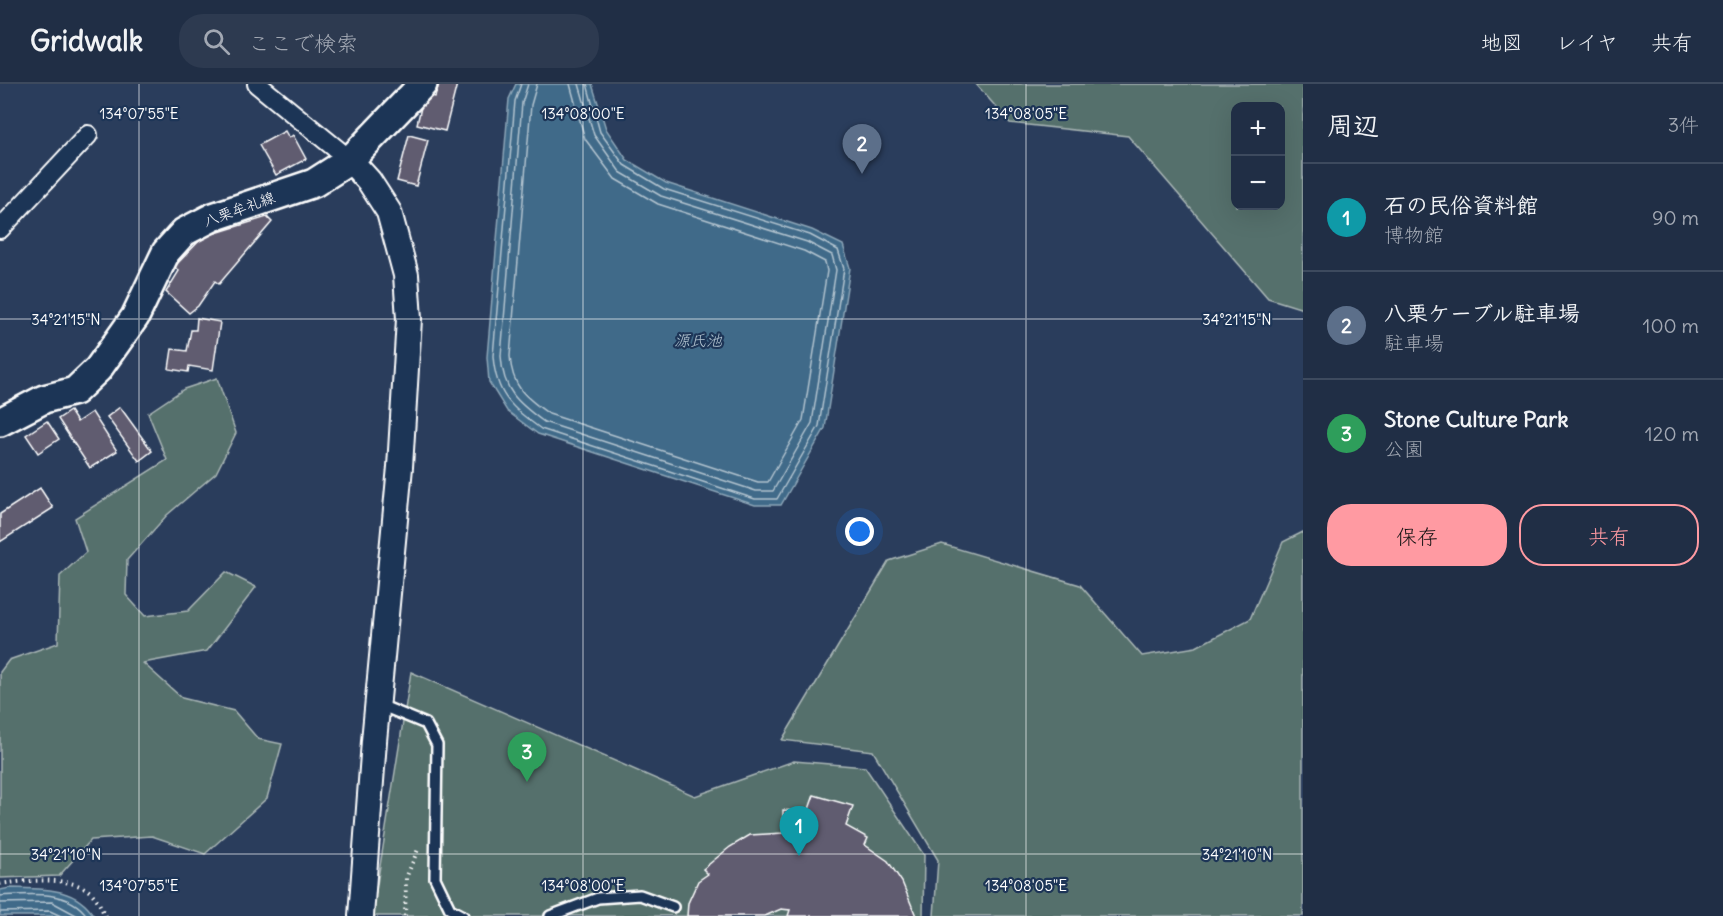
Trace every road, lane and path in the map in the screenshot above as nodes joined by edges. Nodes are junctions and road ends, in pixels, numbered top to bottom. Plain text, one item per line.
1 (257, 84) edge
2 (423, 84) edge
3 (88, 135) dead end
4 (350, 160) junction
5 (0, 229) edge
6 (0, 422) edge
7 (378, 704) junction
8 (424, 836) dead end
9 (0, 884) edge
10 (673, 908) dead end
11 (105, 916) edge
12 (361, 916) edge
13 (405, 916) edge
14 (463, 916) edge
15 (550, 916) edge

1 - 4 street
2 - 4 main road, 八栗牟礼線
3 - 5 street
4 - 6 main road, 八栗牟礼線
4 - 7 street
7 - 12 street
7 - 14 lane
8 - 13 path
9 - 11 path
10 - 15 lane

